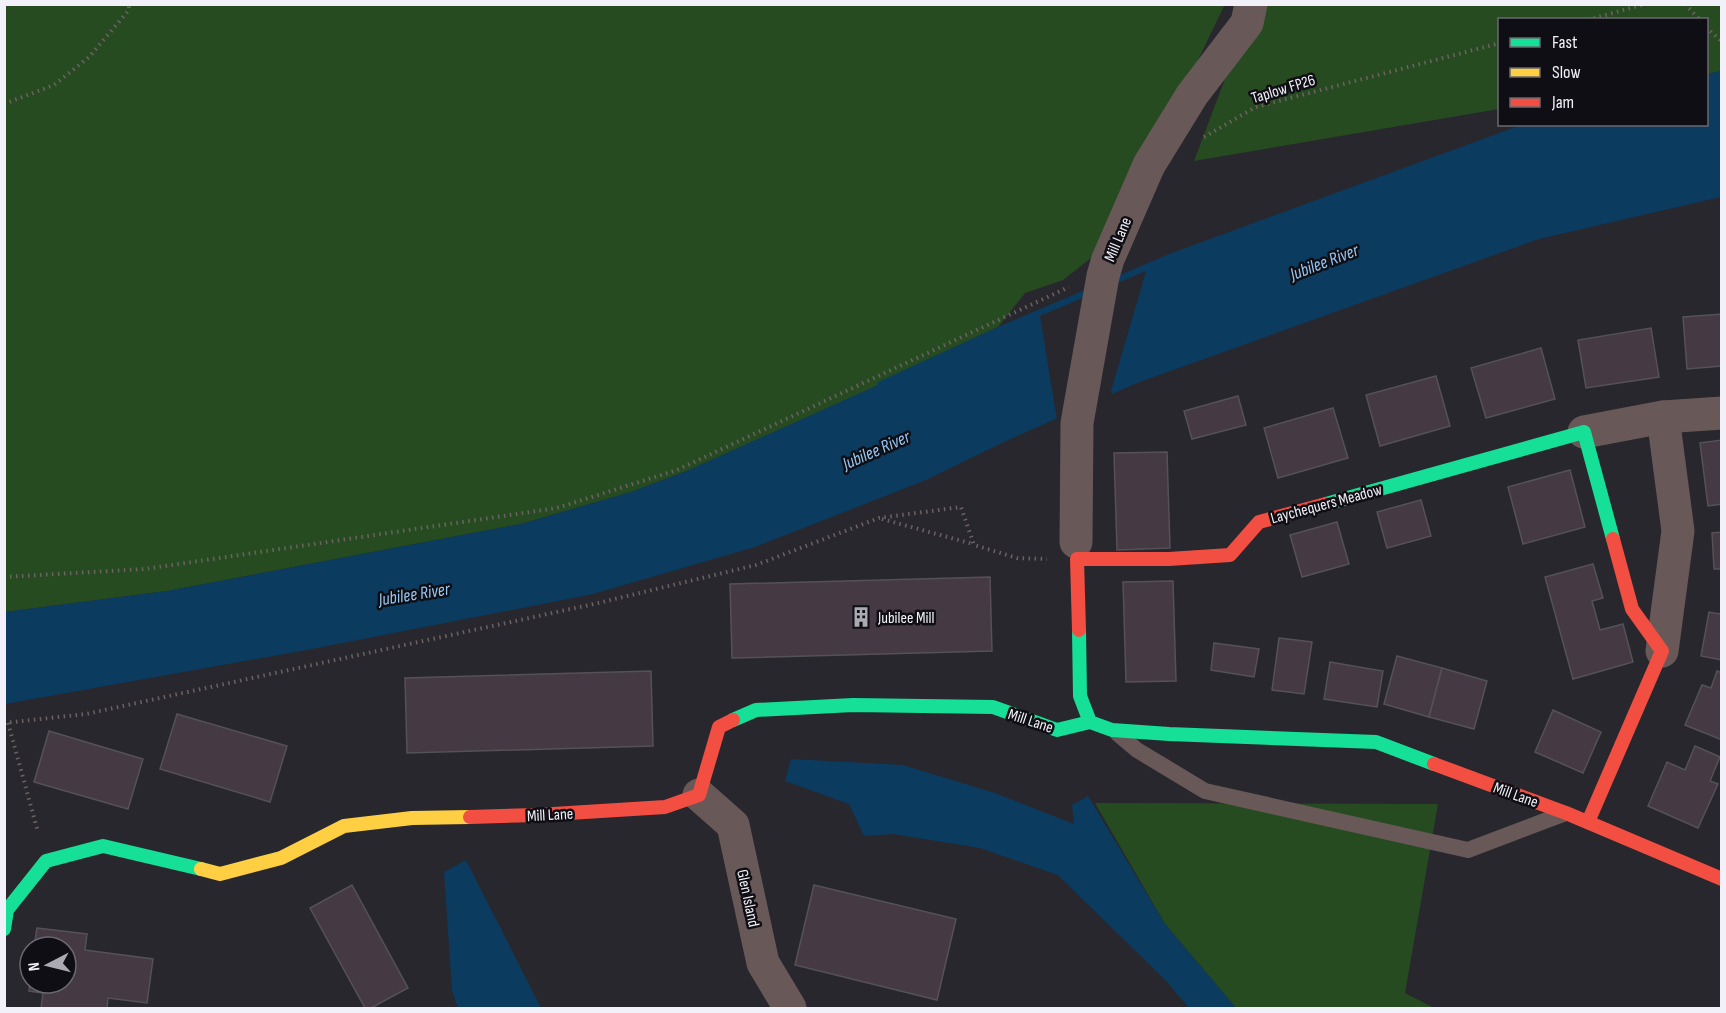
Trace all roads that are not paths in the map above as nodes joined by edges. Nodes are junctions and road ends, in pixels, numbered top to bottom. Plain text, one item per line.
1 (1251, 4) edge
2 (1722, 412) edge
3 (1663, 417) junction
4 (1584, 432) junction
5 (1076, 550) junction
6 (1662, 651) junction
7 (1090, 722) junction
8 (1112, 730) junction
9 (699, 795) junction
10 (1566, 813) junction
11 (1588, 822) junction
12 (1722, 879) edge
13 (4, 929) edge
14 (790, 1008) edge

1 - 5 street, Mill Lane
2 - 3 street, Laychequers Meadow
3 - 4 street, Laychequers Meadow
3 - 6 street
4 - 5 street, Laychequers Meadow
4 - 6 street
5 - 7 street, Mill Lane
6 - 11 street
7 - 8 street, Mill Lane
7 - 9 street, Mill Lane
8 - 10 street, Mill Lane
8 - 10 lane
9 - 13 street, Mill Lane
9 - 14 street, Glen Island
10 - 11 street, Mill Lane
11 - 12 street, Mill Lane

